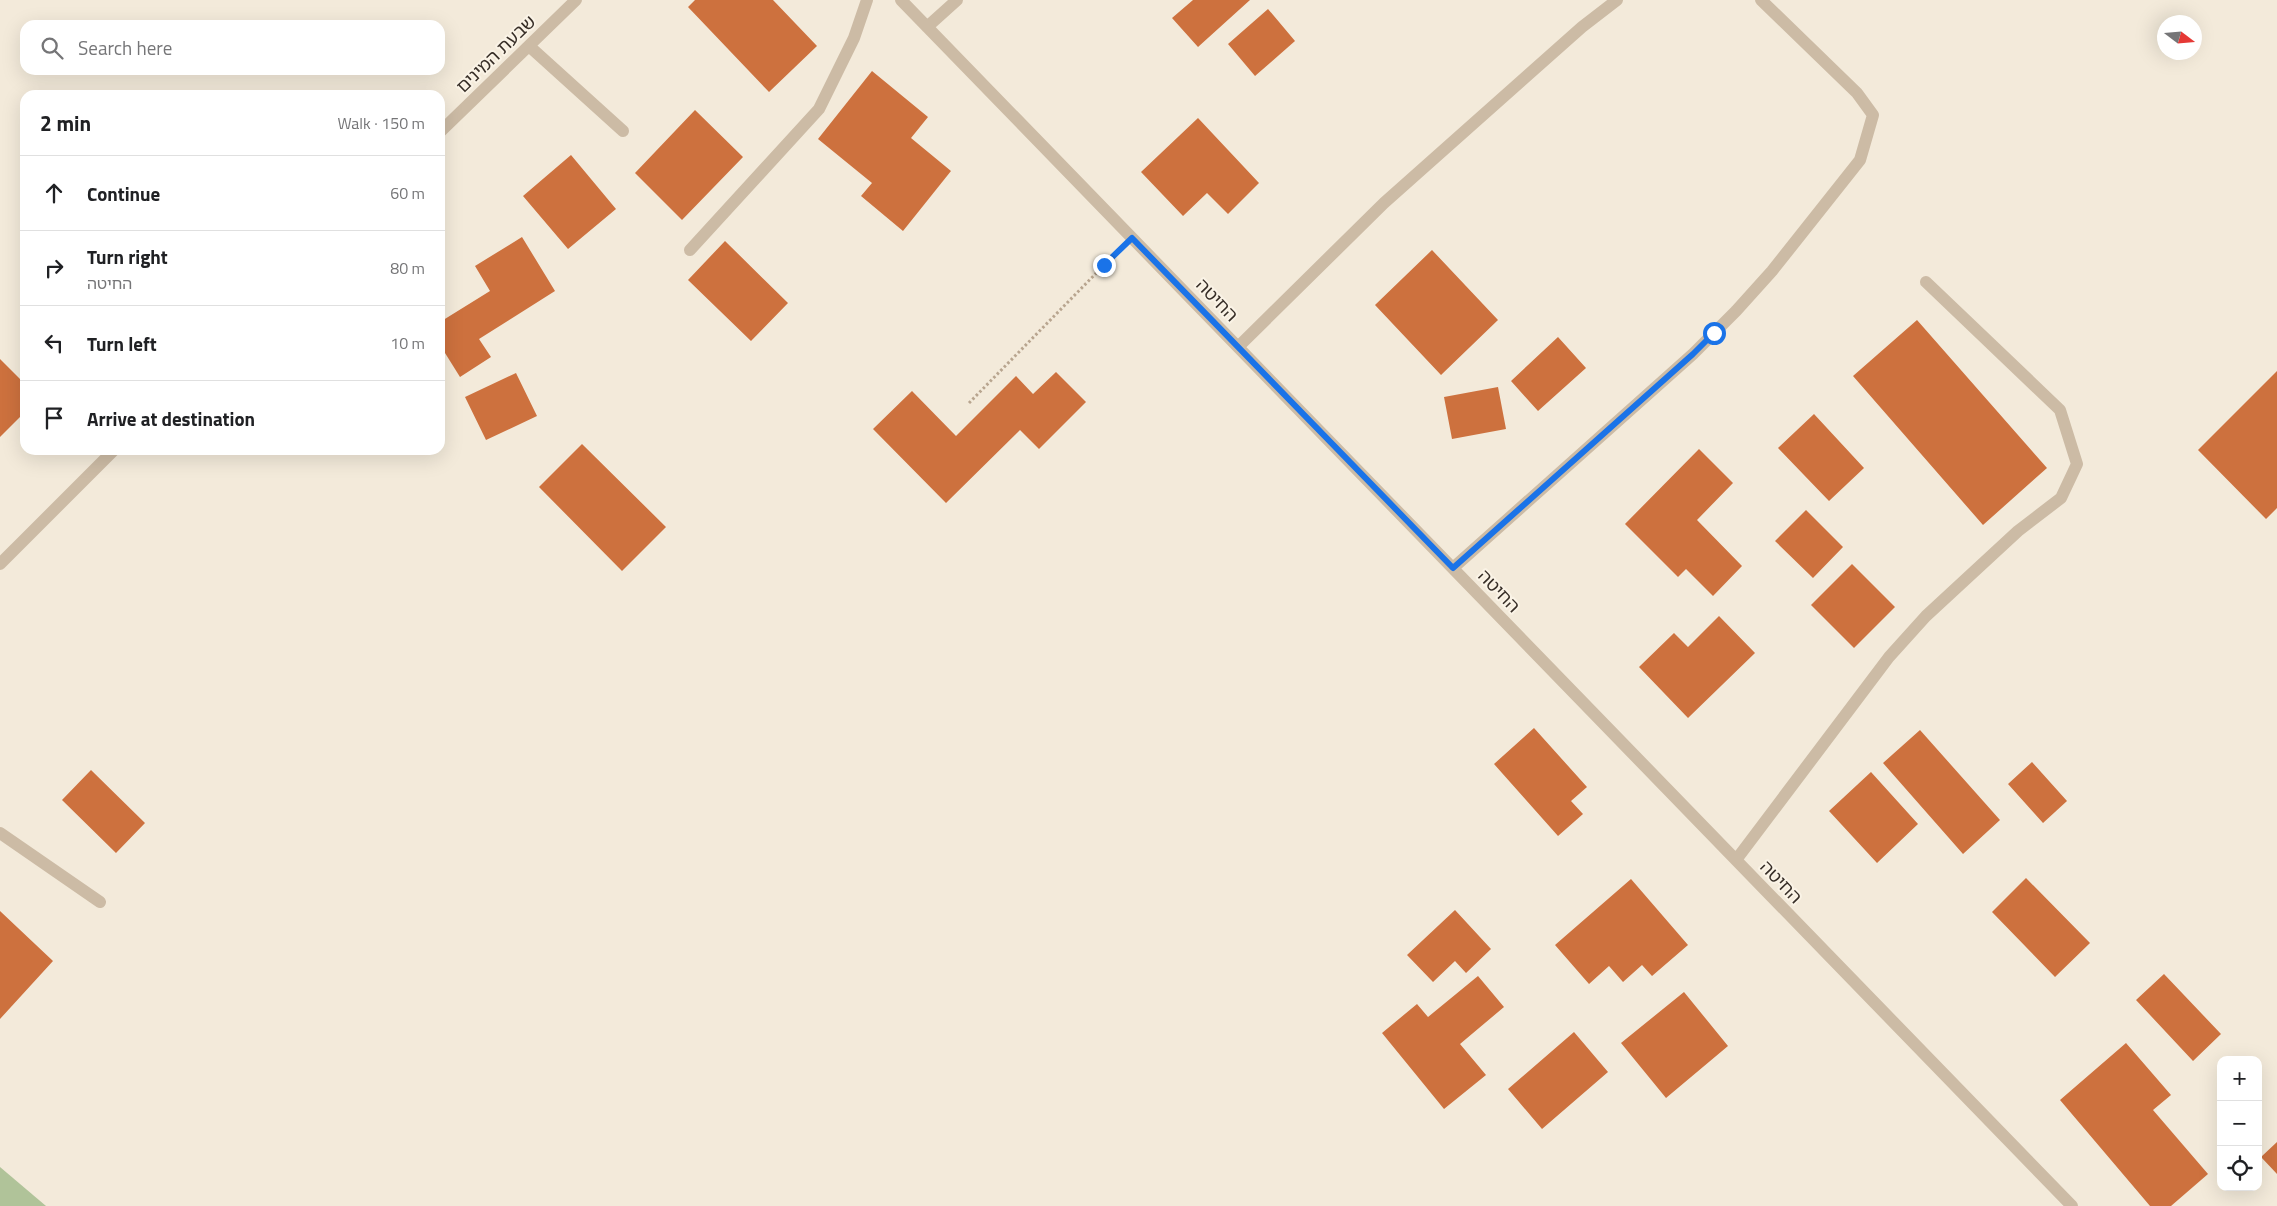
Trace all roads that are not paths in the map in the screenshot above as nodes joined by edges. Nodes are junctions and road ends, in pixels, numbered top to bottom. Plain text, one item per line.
1 (576, 0) edge
2 (867, 0) edge
3 (901, 0) edge
4 (957, 0) edge
5 (1617, 0) edge
6 (1761, 0) edge
7 (926, 27) junction
8 (529, 46) junction
9 (445, 127) edge
10 (623, 131) dead end
11 (690, 250) dead end
12 (1926, 282) dead end
13 (1238, 347) junction
14 (109, 455) edge
15 (0, 564) edge
16 (1453, 568) junction
17 (0, 832) edge
18 (1736, 860) junction
19 (100, 902) dead end
20 (2072, 1206) edge

1 - 8 street, שבעת המינים
2 - 11 street
3 - 7 street, החיטה
4 - 7 street
5 - 13 street
6 - 16 street
7 - 13 street, החיטה
8 - 9 street, שבעת המינים
8 - 10 street
12 - 18 street
13 - 16 street, החיטה
14 - 15 street
16 - 18 street, החיטה
17 - 19 street
18 - 20 street, החיטה

